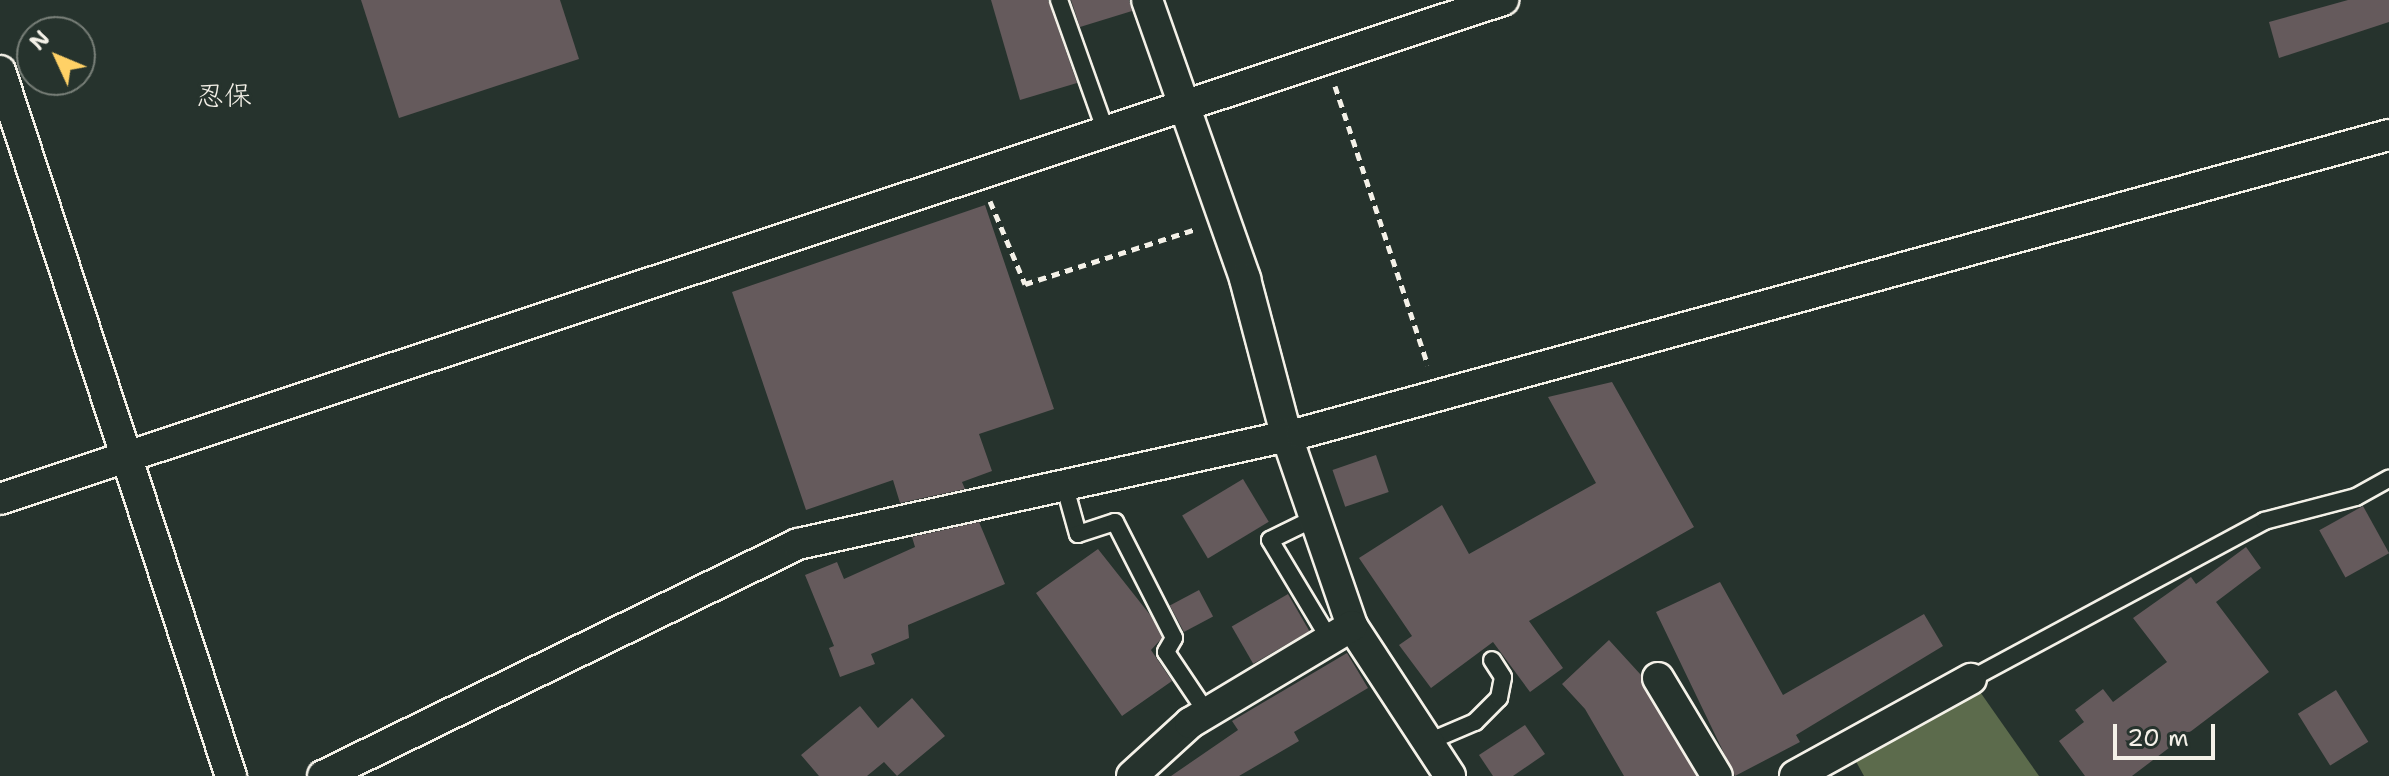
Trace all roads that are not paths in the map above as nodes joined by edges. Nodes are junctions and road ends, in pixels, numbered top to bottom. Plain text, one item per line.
1 (1059, 0) edge
2 (1147, 0) edge
3 (1503, 0) edge
4 (0, 71) edge
5 (1180, 107) junction
6 (1106, 132) junction
7 (2389, 135) edge
8 (1286, 434) junction
9 (122, 458) junction
10 (2389, 479) edge
11 (1064, 484) junction
12 (0, 499) edge
13 (1315, 518) junction
14 (1341, 633) junction
15 (1492, 660) dead end
16 (1658, 678) dead end
17 (1971, 679) joint
18 (1207, 713) junction
19 (1428, 742) junction
20 (231, 776) edge
21 (323, 776) edge
22 (1132, 776) edge
23 (1450, 776) edge
24 (1717, 776) edge
25 (1795, 776) edge

1 - 6 lane
2 - 5 street
3 - 5 street
4 - 9 street
5 - 6 street
5 - 8 street
6 - 9 street
7 - 8 street
8 - 11 street
8 - 13 street
9 - 12 street
9 - 20 street
10 - 17 lane
11 - 18 lane
11 - 21 street
13 - 14 street
13 - 14 lane
14 - 18 street
14 - 19 street
15 - 19 lane
16 - 24 street
17 - 25 street
18 - 22 street
19 - 23 street

